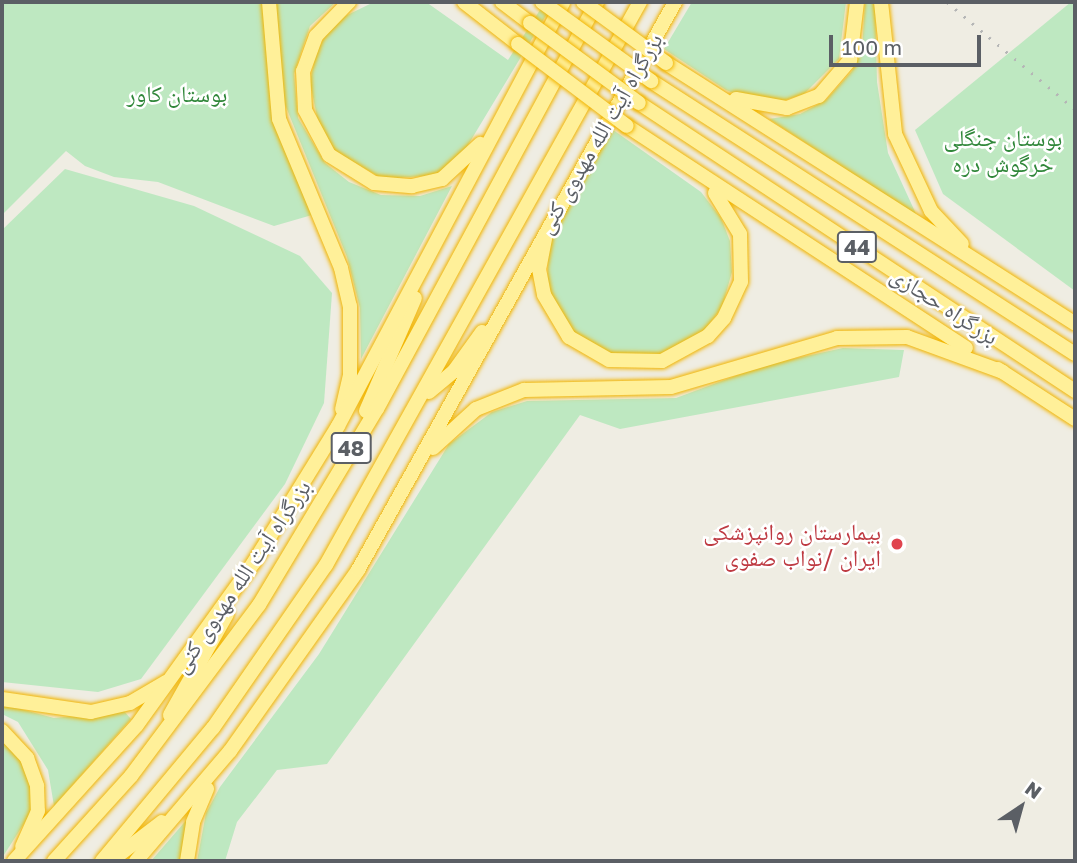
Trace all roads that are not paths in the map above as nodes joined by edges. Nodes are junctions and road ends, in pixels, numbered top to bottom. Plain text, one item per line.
1 (268, 2) edge
2 (349, 2) edge
3 (502, 2) edge
4 (542, 2) edge
5 (563, 2) edge
6 (583, 2) edge
7 (597, 2) edge
8 (640, 2) edge
9 (675, 2) edge
10 (857, 2) edge
11 (881, 2) edge
12 (464, 3) edge
13 (709, 87) junction
14 (493, 130) junction
15 (676, 161) junction
16 (549, 221) junction
17 (421, 272) junction
18 (1022, 288) junction
19 (510, 295) junction
20 (1075, 324) edge
21 (1075, 354) edge
22 (1003, 372) junction
23 (1075, 391) edge
24 (422, 398) junction
25 (1075, 419) edge
26 (338, 426) junction
27 (350, 450) junction
28 (416, 468) junction
29 (244, 578) junction
30 (176, 675) junction
31 (2, 699) edge
32 (2, 731) edge
33 (230, 751) junction
34 (146, 757) junction
35 (188, 803) junction
36 (13, 861) edge
37 (54, 861) edge
38 (102, 861) edge
39 (111, 861) edge
40 (136, 861) edge
41 (187, 861) edge

1 - 26 highway
2 - 14 highway
3 - 23 highway, بزرگراه حجازی / 44, bridge
4 - 21 highway, بزرگراه حجازی / 44, bridge
5 - 14 highway, بزرگراه آیت الله مهدوی کنی
6 - 13 highway, bridge
7 - 27 highway, بزرگراه آیت الله مهدوی کنی / 48
8 - 24 highway, بزرگراه آیت الله مهدوی کنی / 48
9 - 16 highway, بزرگراه آیت الله مهدوی کنی
10 - 13 highway
11 - 18 highway
12 - 15 highway, bridge
13 - 18 highway
14 - 17 highway, بزرگراه آیت الله مهدوی کنی
15 - 16 highway
15 - 22 highway
16 - 19 highway, بزرگراه آیت الله مهدوی کنی
17 - 26 highway, بزرگراه آیت الله مهدوی کنی
17 - 27 highway
18 - 20 highway
19 - 24 highway
19 - 28 highway, بزرگراه آیت الله مهدوی کنی
22 - 25 highway
22 - 28 highway
24 - 38 highway, بزرگراه آیت الله مهدوی کنی / 48
26 - 29 highway, بزرگراه آیت الله مهدوی کنی
27 - 34 highway, بزرگراه آیت الله مهدوی کنی / 48
28 - 33 highway, بزرگراه آیت الله مهدوی کنی
29 - 30 highway, بزرگراه آیت الله مهدوی کنی
29 - 34 highway
30 - 31 highway
30 - 36 highway, بزرگراه آیت الله مهدوی کنی
32 - 36 highway
33 - 35 highway, بزرگراه آیت الله مهدوی کنی
33 - 41 highway
34 - 37 highway, بزرگراه آیت الله مهدوی کنی / 48
35 - 39 highway
35 - 40 highway, بزرگراه آیت الله مهدوی کنی

